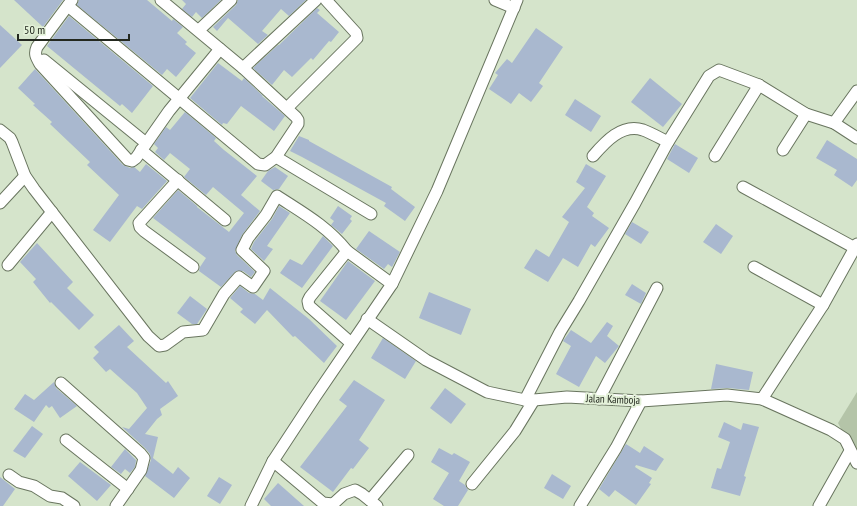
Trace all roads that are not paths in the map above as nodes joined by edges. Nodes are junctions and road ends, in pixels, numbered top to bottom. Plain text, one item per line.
1 (162, 0) edge
2 (231, 0) edge
3 (316, 0) edge
4 (326, 0) edge
5 (495, 0) edge
6 (70, 3) edge
7 (515, 4) edge
8 (199, 30) junction
9 (220, 49) junction
10 (35, 52) junction
11 (242, 68) junction
12 (759, 85) junction
13 (857, 91) edge
14 (178, 99) junction
15 (287, 108) junction
16 (806, 114) junction
17 (834, 123) junction
18 (0, 130) edge
19 (857, 138) edge
20 (668, 142) junction
21 (144, 147) junction
22 (783, 150) dead end
23 (593, 156) dead end
24 (715, 156) dead end
25 (276, 158) junction
26 (25, 176) junction
27 (178, 180) junction
28 (743, 186) dead end
29 (0, 204) edge
30 (52, 212) junction
31 (371, 214) dead end
32 (225, 220) dead end
33 (856, 246) edge
34 (347, 250) junction
35 (8, 265) dead end
36 (193, 266) dead end
37 (754, 267) dead end
38 (392, 284) junction
39 (657, 288) dead end
40 (823, 305) junction
41 (367, 319) junction
42 (352, 343) junction
43 (61, 383) dead end
44 (598, 398) junction
45 (529, 400) junction
46 (762, 400) junction
47 (641, 401) junction
48 (66, 440) dead end
49 (850, 451) junction
50 (408, 455) dead end
51 (273, 461) junction
52 (857, 463) edge
53 (9, 475) dead end
54 (472, 484) dead end
55 (128, 489) junction
56 (374, 503) edge
57 (74, 506) edge
58 (116, 506) edge
59 (251, 506) edge
60 (580, 506) edge
61 (819, 506) edge

1 - 8 street
2 - 8 street
3 - 11 street
4 - 15 street
5 - 7 street
6 - 10 street
6 - 14 street
7 - 38 street
8 - 9 street
9 - 11 street
9 - 14 street
10 - 21 street
10 - 21 street
11 - 15 street
12 - 16 street
12 - 20 street
12 - 24 street
13 - 17 street
14 - 21 street
14 - 25 street
15 - 25 street
16 - 17 street
16 - 22 street
17 - 19 street
18 - 26 street
20 - 23 street
20 - 45 street
21 - 27 street
25 - 31 street
26 - 29 street
26 - 30 street
27 - 32 street
27 - 36 street
28 - 33 street
30 - 34 street
30 - 35 street
33 - 40 street
34 - 38 street
34 - 42 street
37 - 40 street
38 - 41 street
39 - 44 street
40 - 46 street
41 - 42 street
41 - 45 street, Jalan Kamboja
42 - 51 street
43 - 55 street
44 - 45 street, Jalan Kamboja
44 - 47 street, Jalan Kamboja
45 - 54 street
46 - 47 street, Jalan Kamboja
46 - 49 street, Jalan Kamboja
47 - 60 street
48 - 55 street
49 - 52 street, Jalan Kamboja
49 - 61 street
50 - 56 street
51 - 56 street
51 - 59 street
53 - 57 street
55 - 58 street

